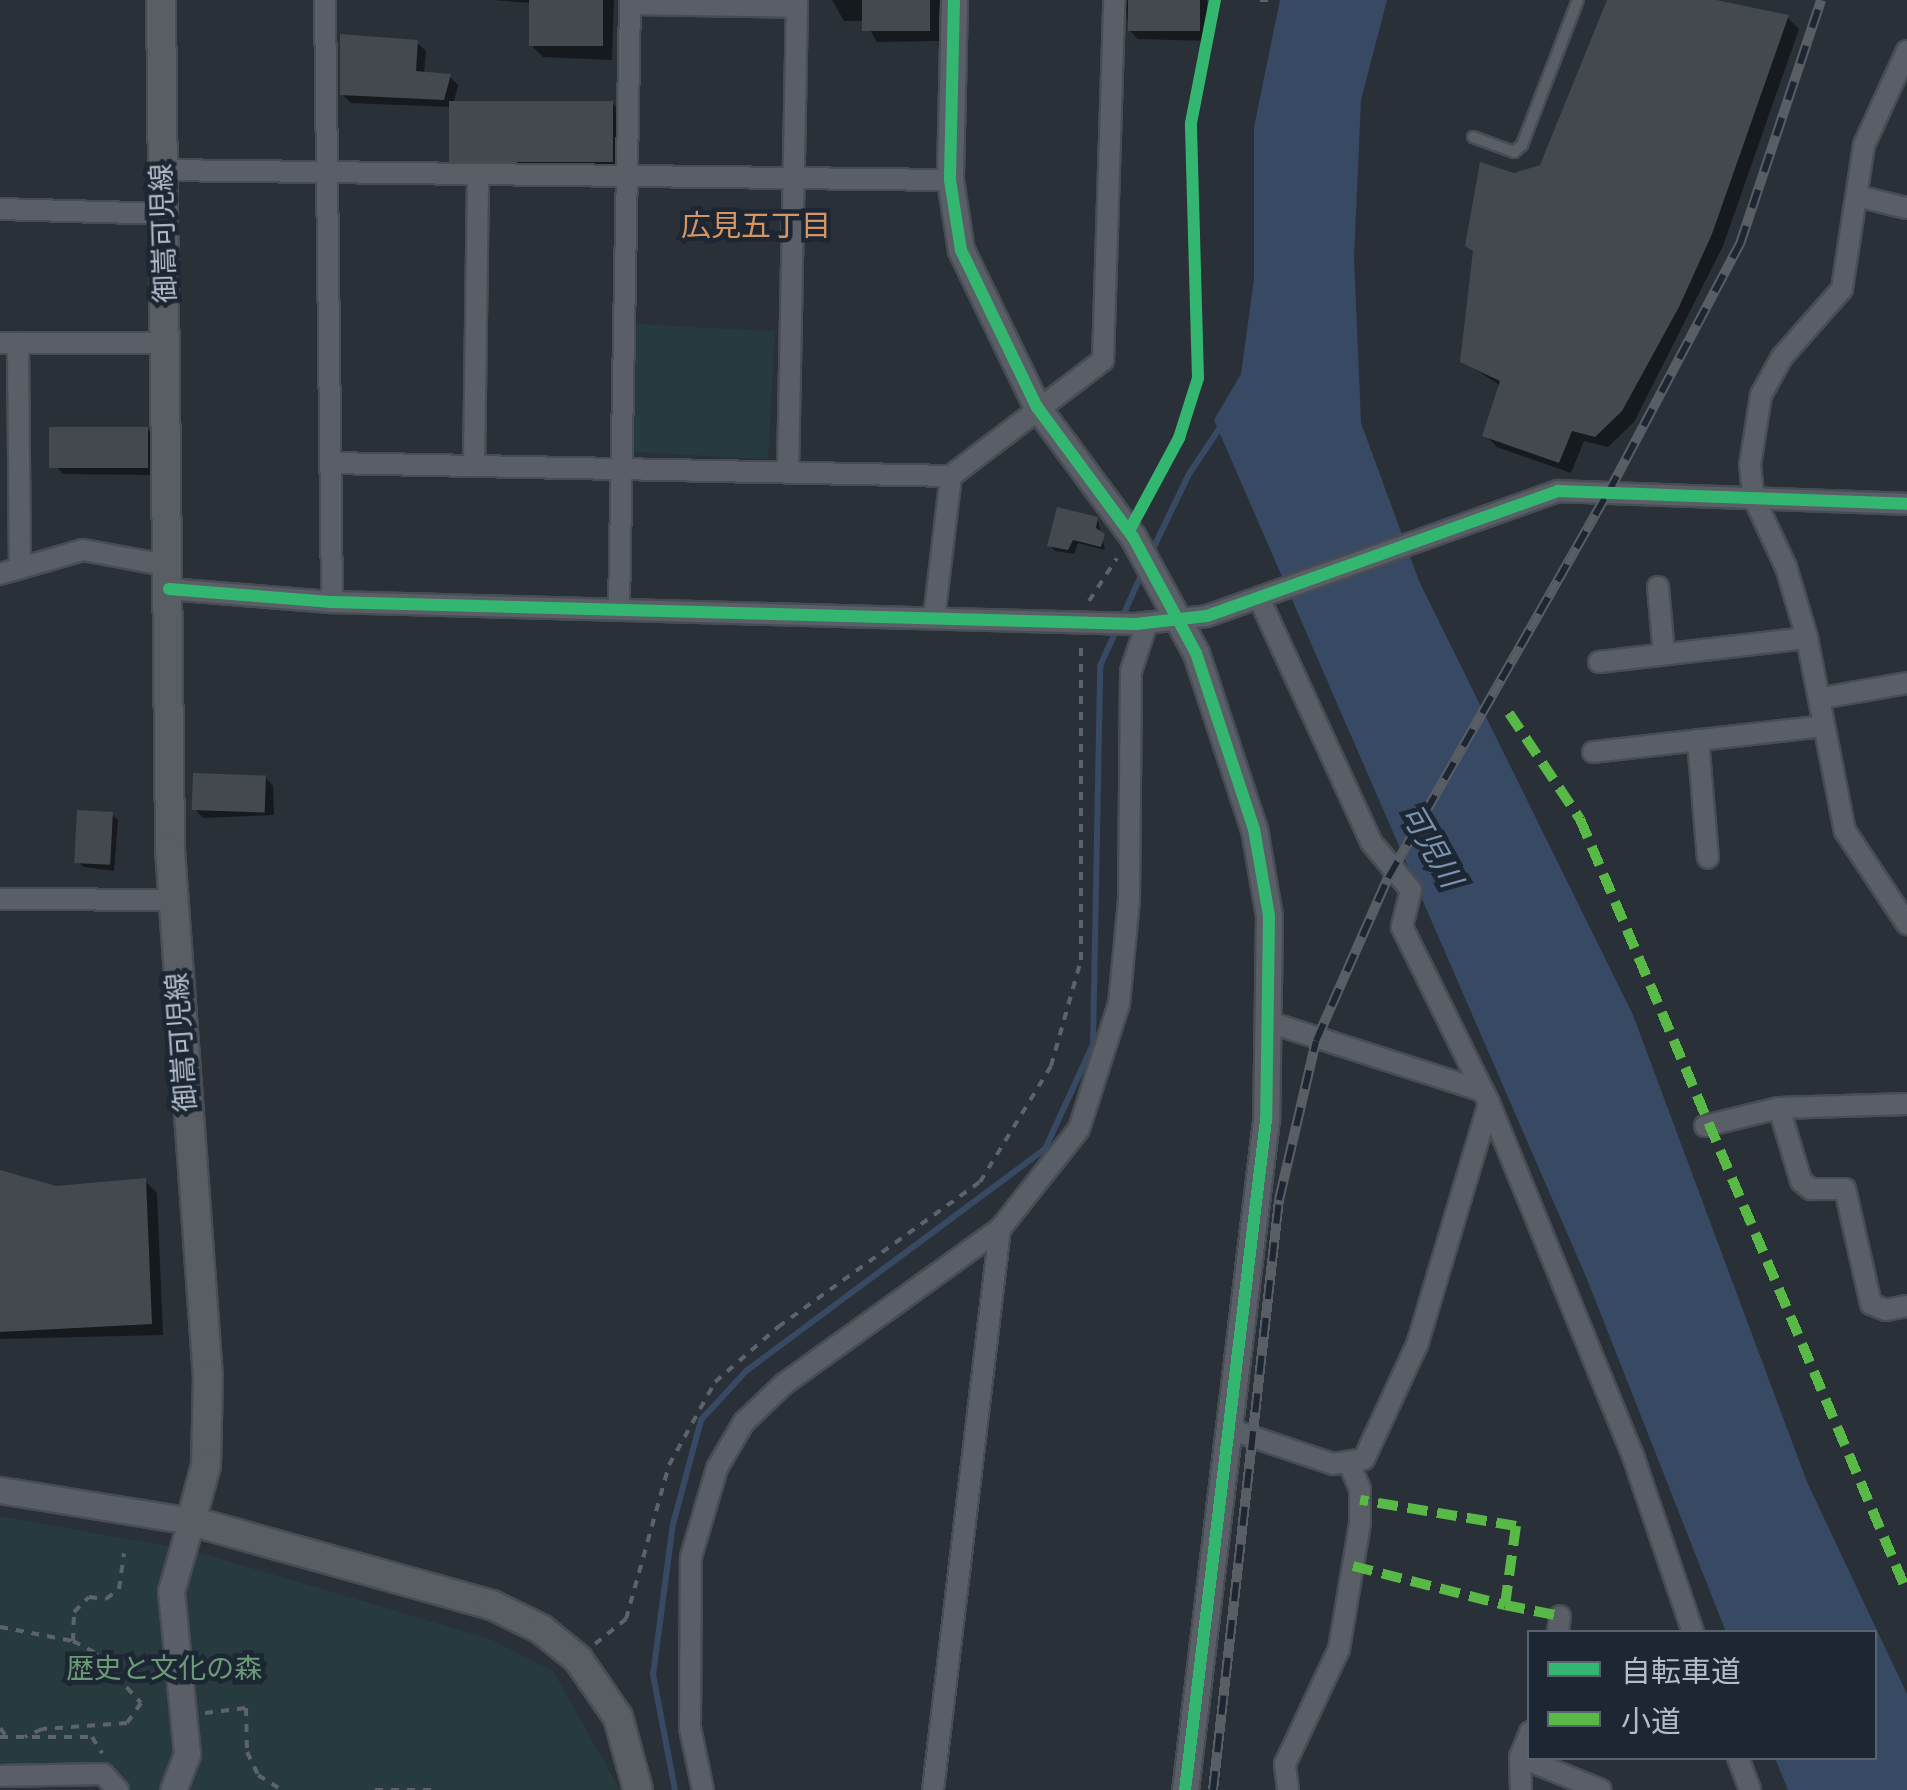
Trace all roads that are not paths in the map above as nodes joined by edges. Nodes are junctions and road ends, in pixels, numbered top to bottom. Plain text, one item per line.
1 (161, 0) edge
2 (325, 0) edge
3 (954, 0) edge
4 (1114, 0) edge
5 (1578, 0) edge
6 (630, 2) edge
7 (797, 4) edge
8 (1907, 51) edge
9 (1473, 137) dead end
10 (161, 170) junction
11 (327, 170) junction
12 (478, 174) junction
13 (793, 174) junction
14 (626, 176) junction
15 (950, 180) junction
16 (1858, 196) junction
17 (1907, 208) edge
18 (0, 209) edge
19 (166, 214) junction
20 (9, 343) edge
21 (167, 343) junction
22 (1037, 408) junction
23 (331, 464) junction
24 (474, 465) junction
25 (623, 468) junction
26 (788, 470) junction
27 (951, 476) junction
28 (8, 482) edge
29 (1753, 496) junction
30 (1907, 504) edge
31 (20, 564) junction
32 (0, 574) edge
33 (170, 578) junction
34 (1658, 587) dead end
35 (1267, 596) junction
36 (332, 602) junction
37 (620, 608) junction
38 (934, 618) junction
39 (1179, 619) junction
40 (1142, 623) junction
41 (1807, 638) junction
42 (1664, 653) junction
43 (1598, 662) dead end
44 (1907, 684) edge
45 (1822, 698) junction
46 (1822, 726) junction
47 (1698, 740) junction
48 (1593, 752) dead end
49 (1708, 858) dead end
50 (0, 899) edge
51 (173, 900) junction
52 (1907, 924) edge
53 (1272, 1023) junction
54 (1486, 1097) junction
55 (1907, 1104) edge
56 (1779, 1108) junction
57 (1705, 1126) dead end
58 (1000, 1229) junction
59 (1907, 1306) edge
60 (1232, 1430) junction
61 (1350, 1466) junction
62 (0, 1490) edge
63 (191, 1521) junction
64 (1691, 1630) edge
65 (1527, 1740) edge
66 (1520, 1758) junction
67 (1739, 1760) edge
68 (0, 1776) edge
69 (118, 1790) edge
70 (173, 1790) edge
71 (638, 1790) edge
72 (703, 1790) edge
73 (933, 1790) edge
74 (1185, 1790) edge
75 (1288, 1790) edge
76 (1521, 1790) edge
77 (1601, 1790) edge
78 (1750, 1790) edge

1 - 10 main road, 御嵩可児線
2 - 11 street
3 - 15 street
4 - 22 street
5 - 9 lane
6 - 7 street
6 - 14 street
7 - 13 street
8 - 16 street
10 - 11 street
10 - 19 main road, 御嵩可児線
11 - 12 street
11 - 23 street
12 - 14 street
12 - 24 street
13 - 14 street
13 - 15 street
13 - 26 street
14 - 25 street
15 - 22 street
16 - 17 street
16 - 29 street
18 - 19 street
19 - 21 main road, 御嵩可児線
20 - 21 street
20 - 28 street
21 - 33 main road, 御嵩可児線
22 - 27 street
22 - 39 street
23 - 24 street
23 - 36 street
24 - 25 street
25 - 26 street
25 - 37 street
26 - 27 street
27 - 38 street
28 - 31 street
29 - 30 street
29 - 35 street
29 - 41 street
31 - 32 street
31 - 33 street
33 - 36 street
33 - 51 main road, 御嵩可児線
34 - 42 street
35 - 39 street
35 - 54 street
36 - 37 street
37 - 38 street
38 - 40 street
39 - 40 street
39 - 53 street
40 - 58 street
41 - 42 street
41 - 45 street
42 - 43 street
44 - 45 street
45 - 46 street
46 - 47 street
46 - 52 street
47 - 48 street
47 - 49 street
50 - 51 street
51 - 63 main road, 御嵩可児線
53 - 54 street
53 - 60 street
54 - 61 street
54 - 64 street
55 - 56 street
56 - 57 street
56 - 59 street
58 - 72 street
58 - 73 street
60 - 61 street
60 - 74 street
61 - 75 street
62 - 63 street
63 - 70 street
63 - 71 main road
65 - 66 street
66 - 76 street
66 - 77 street
67 - 78 street
68 - 69 street

